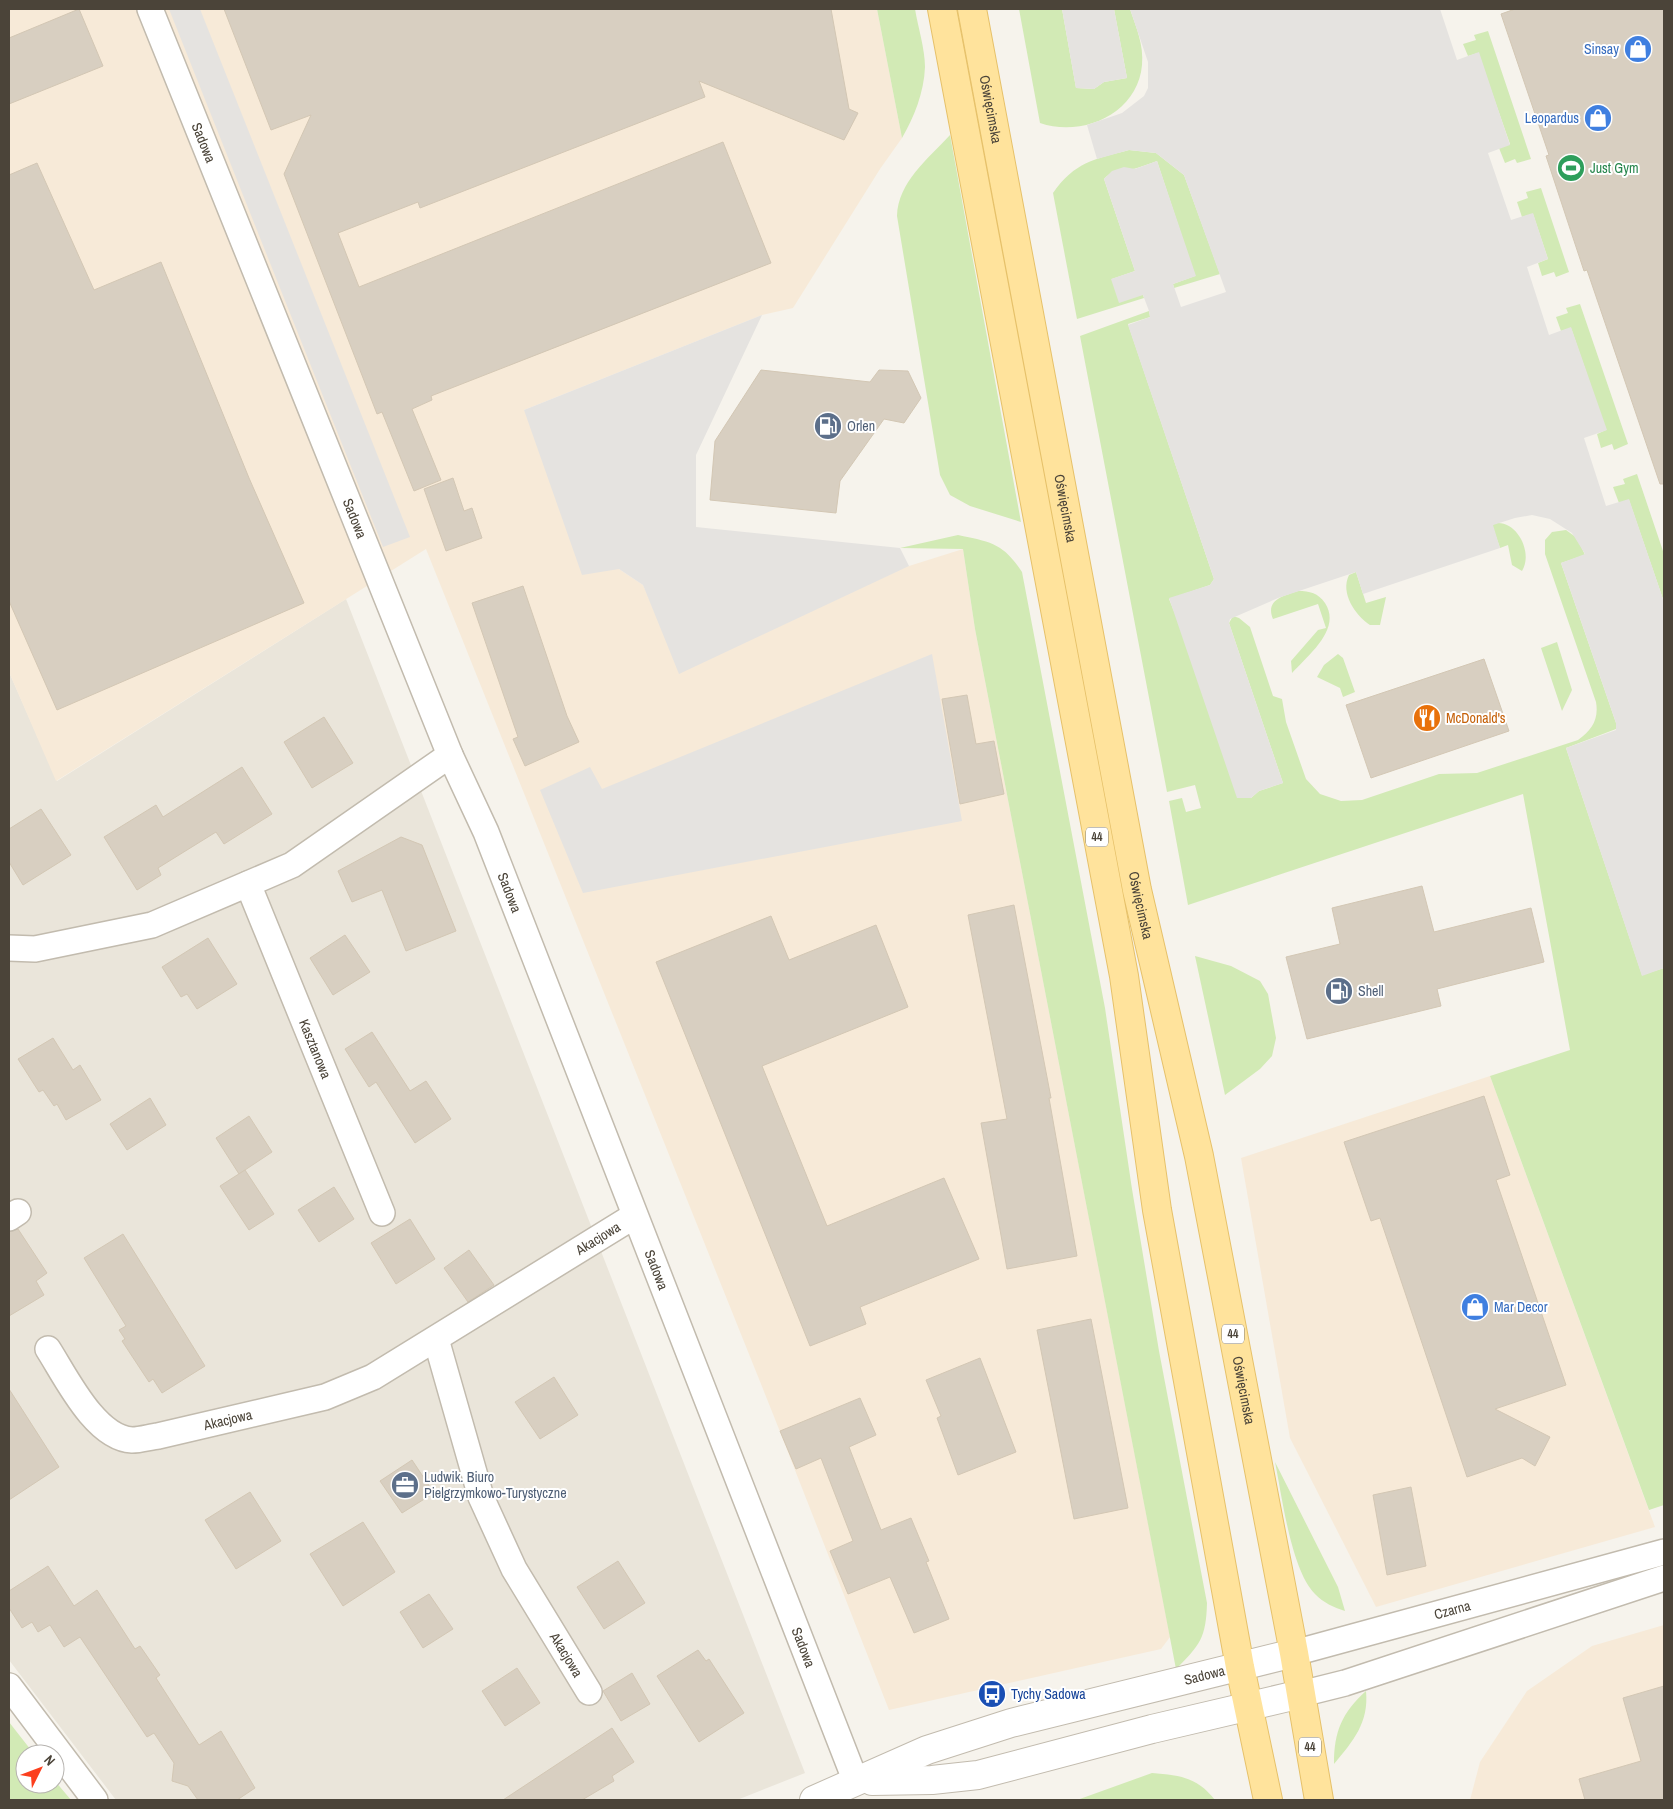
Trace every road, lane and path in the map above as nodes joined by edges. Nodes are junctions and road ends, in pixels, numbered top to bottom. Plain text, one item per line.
1 (150, 9) edge
2 (942, 9) edge
3 (972, 9) edge
4 (450, 755) junction
5 (248, 884) junction
6 (9, 948) edge
7 (382, 1213) dead end
8 (634, 1216) junction
9 (436, 1339) junction
10 (48, 1349) dead end
11 (1664, 1552) edge
12 (1664, 1578) edge
13 (1294, 1653) junction
14 (1240, 1667) junction
15 (9, 1686) edge
16 (589, 1692) dead end
17 (1301, 1694) junction
18 (1248, 1705) junction
19 (856, 1782) junction
20 (94, 1800) edge
21 (814, 1800) edge
22 (1268, 1800) edge
23 (1319, 1800) edge

1 - 4 street, Sadowa
2 - 14 main road, 44
3 - 13 main road, Oświęcimska / 44
4 - 5 street
4 - 8 street, Sadowa
5 - 6 street
5 - 7 street, Kasztanowa
8 - 9 street, Akacjowa
8 - 19 street, Sadowa
9 - 10 street, Akacjowa
9 - 16 street, Akacjowa
11 - 13 street, Czarna
12 - 17 street
13 - 14 street, Czarna
13 - 17 main road, Oświęcimska / 44
14 - 18 main road, 44
14 - 19 street, Sadowa
15 - 20 street
17 - 18 street
17 - 23 main road, Oświęcimska / 44
18 - 19 street
18 - 22 main road, 44
19 - 21 street

